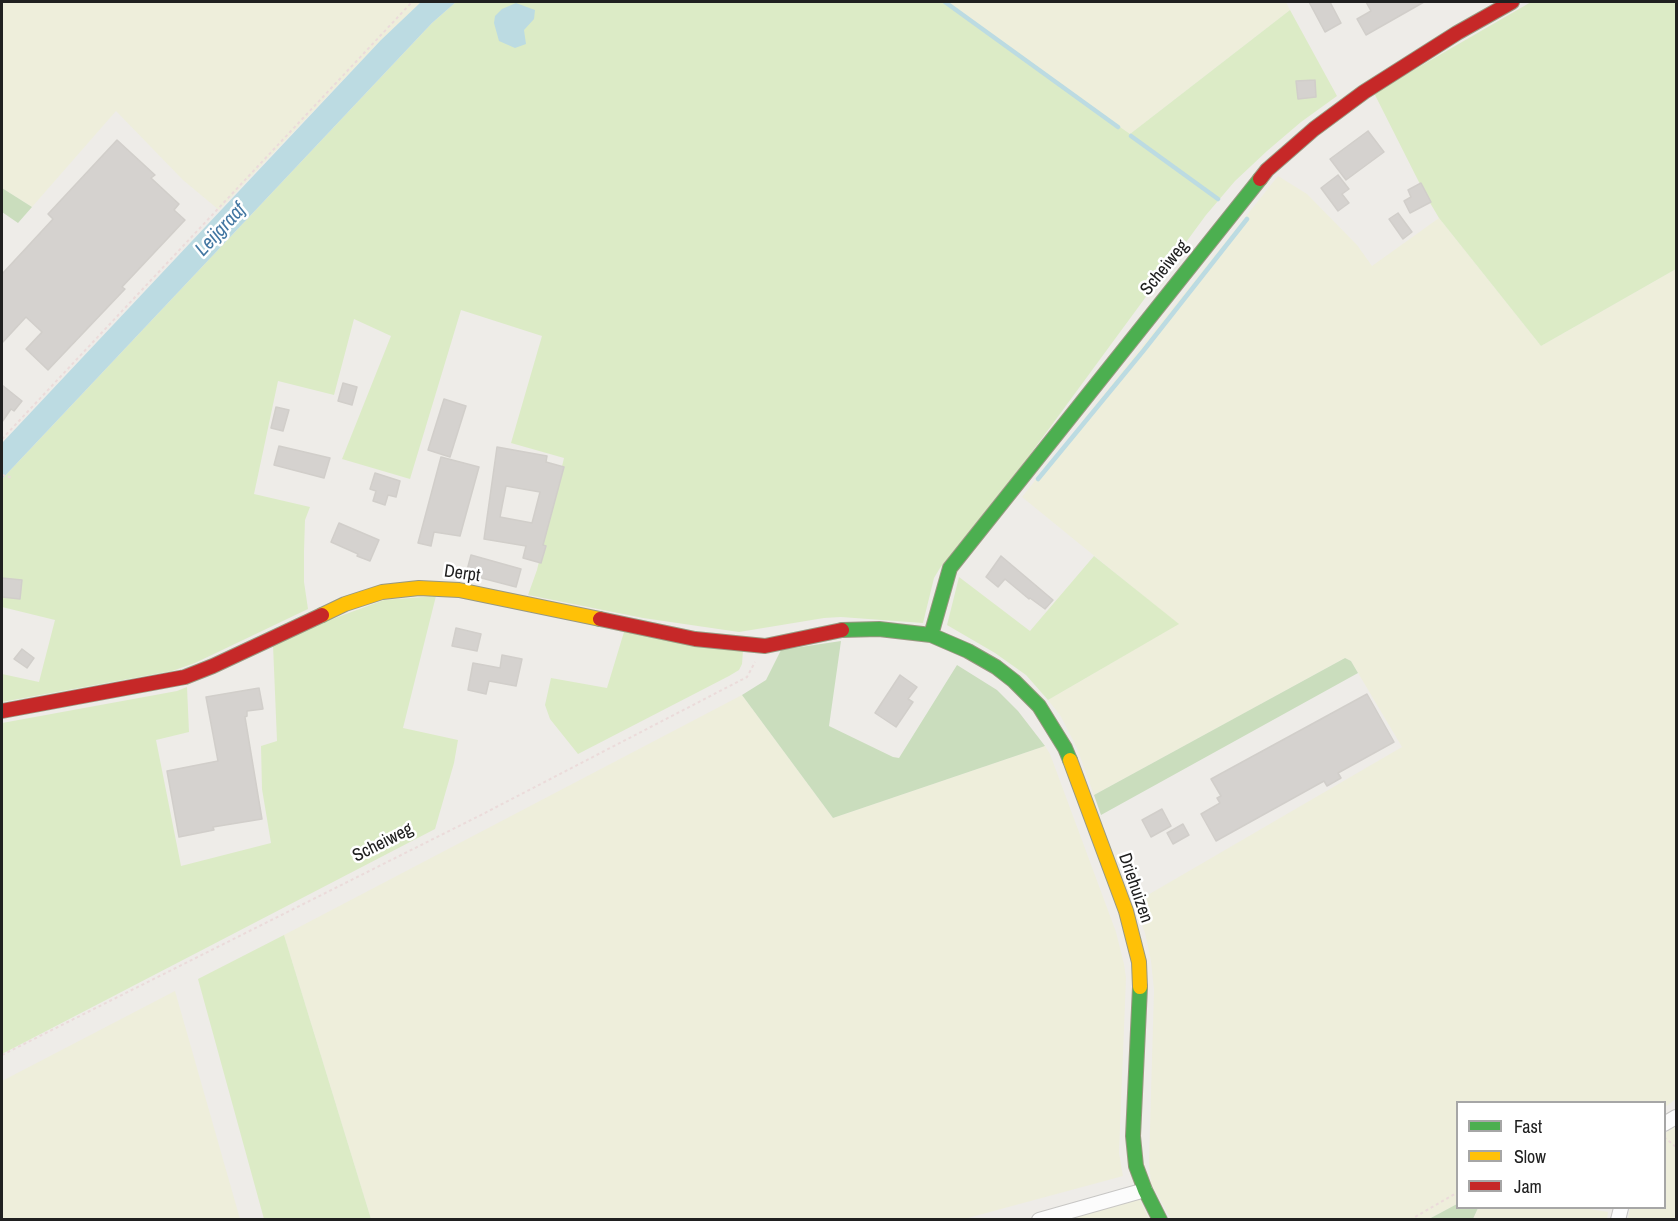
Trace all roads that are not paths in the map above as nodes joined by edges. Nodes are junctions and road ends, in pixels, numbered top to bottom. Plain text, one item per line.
1 (1512, 2) edge
2 (931, 635) junction
3 (2, 711) edge
4 (1145, 1191) junction
5 (1039, 1220) edge
6 (1160, 1220) edge

1 - 2 street, Scheiweg
2 - 3 street, Derpt
2 - 4 street, Driehuizen
4 - 5 street
4 - 6 street, Driehuizen

